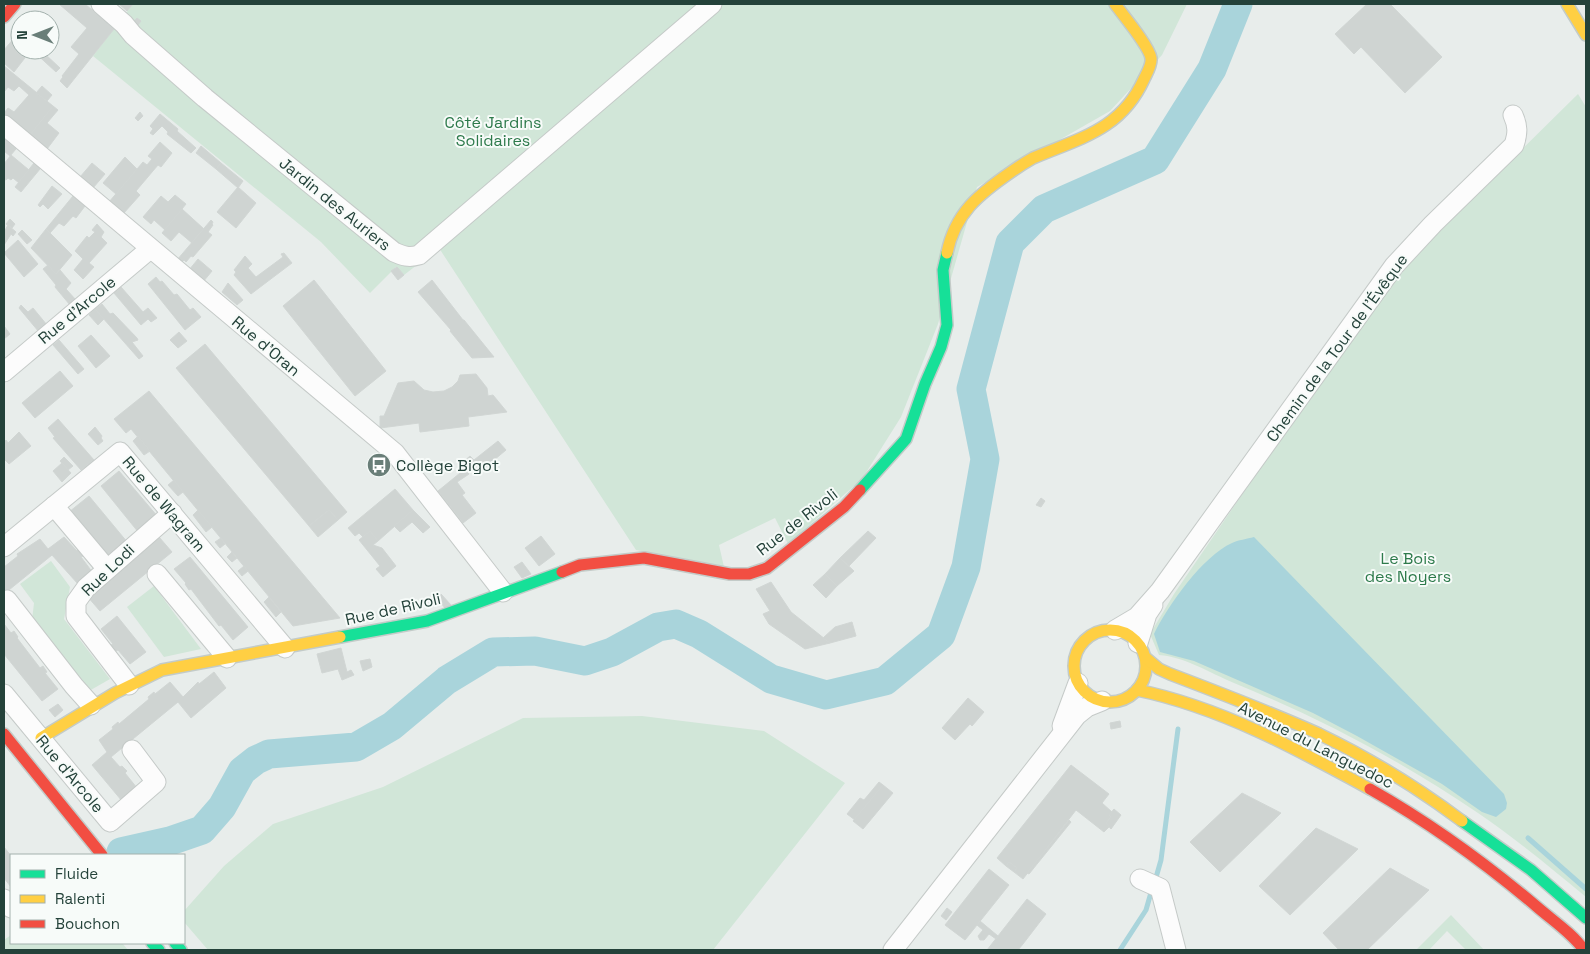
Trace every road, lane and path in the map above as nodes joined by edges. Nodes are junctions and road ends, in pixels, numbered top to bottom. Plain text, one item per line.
1 (15, 4) edge
2 (101, 4) edge
3 (712, 4) edge
4 (1115, 4) edge
5 (1566, 4) edge
6 (4, 17) edge
7 (1586, 35) edge
8 (1513, 115) dead end
9 (4, 125) edge
10 (150, 249) junction
11 (4, 372) edge
12 (54, 506) junction
13 (172, 513) junction
14 (4, 547) edge
15 (107, 569) junction
16 (157, 574) dead end
17 (1160, 591) junction
18 (503, 592) junction
19 (7, 600) dead end
20 (1115, 630) junction
21 (285, 648) junction
22 (1142, 651) junction
23 (227, 658) junction
24 (1078, 683) junction
25 (129, 685) junction
26 (1137, 690) junction
27 (4, 694) edge
28 (1102, 701) junction
29 (91, 705) junction
30 (7, 730) edge
31 (41, 738) junction
32 (132, 750) dead end
33 (1047, 753) junction
34 (101, 854) edge
35 (1140, 879) dead end
36 (1586, 918) edge
37 (893, 950) edge
38 (1176, 950) edge
39 (1584, 950) edge

1 - 6 main road
2 - 3 street, Jardin des Auriers
4 - 18 main road, Rue de Rivoli
5 - 7 main road
8 - 17 street, Chemin de la Tour de l'Évêque
9 - 10 street, Rue d'Oran
10 - 11 street, Rue d'Arcole
10 - 18 street, Rue d'Oran
12 - 13 street, Rue de Wagram
12 - 14 street, Rue de Wagram
12 - 15 street
13 - 15 street, Rue Lodi
13 - 21 street, Rue de Wagram
15 - 25 street, Rue Lodi
16 - 23 street
17 - 20 street, Chemin de la Tour de l'Évêque
17 - 22 street, Chemin de la Tour de l'Évêque
18 - 21 main road, Rue de Rivoli
19 - 29 street
20 - 22 main road
20 - 24 main road
21 - 23 main road, Rue de Rivoli
22 - 26 main road
22 - 36 main road, Avenue du Languedoc
23 - 25 main road, Rue de Rivoli
24 - 28 main road
24 - 33 street
25 - 29 main road, Rue de Rivoli
26 - 28 main road
26 - 39 main road, Avenue du Languedoc
27 - 31 street, Rue d'Arcole
28 - 33 street
29 - 31 main road, Rue de Rivoli
30 - 34 main road
31 - 32 street, Rue d'Arcole
33 - 37 street
35 - 38 street

